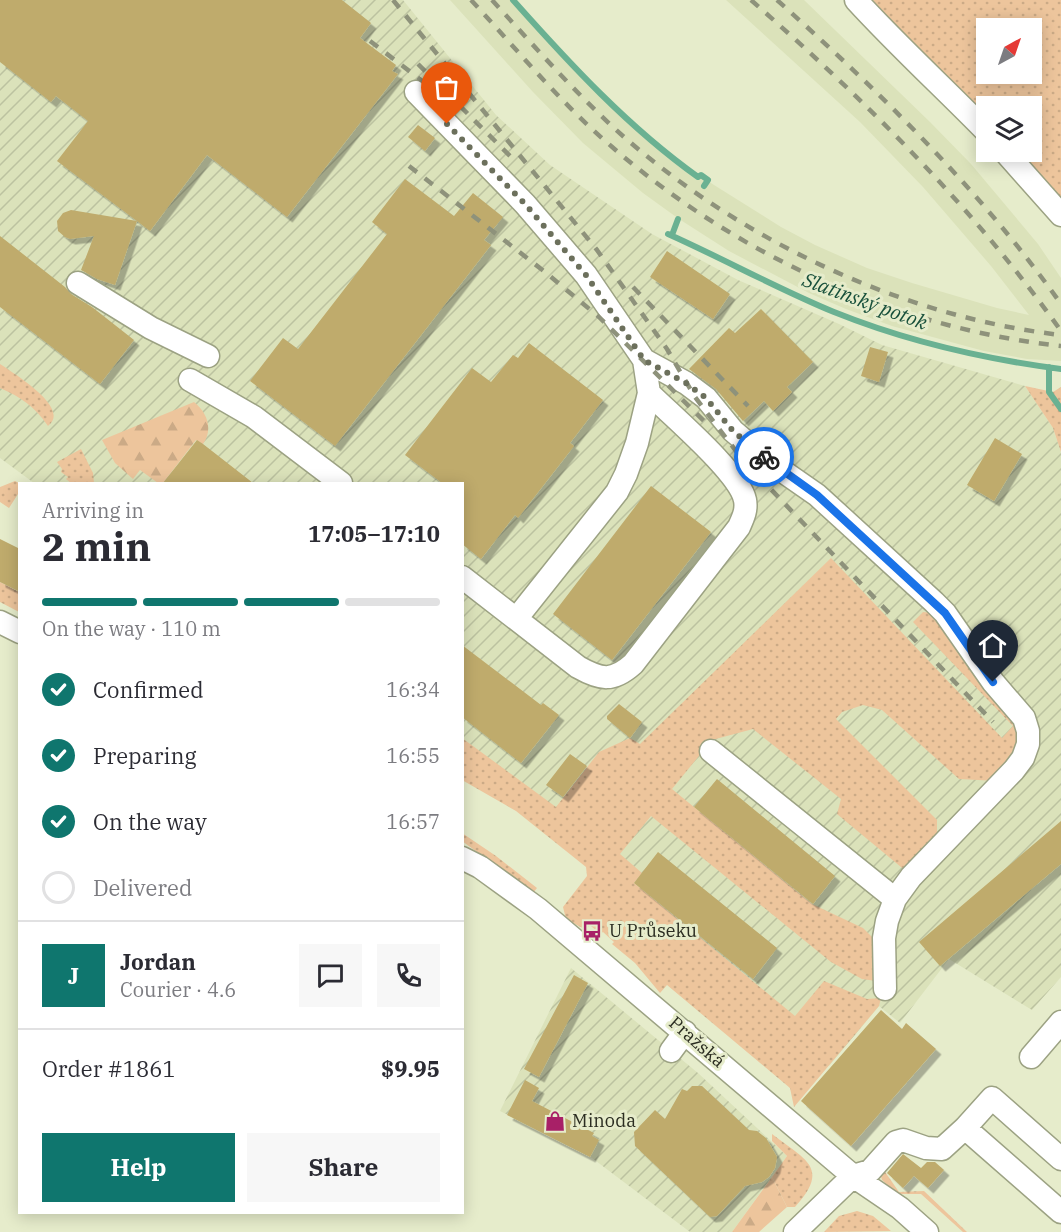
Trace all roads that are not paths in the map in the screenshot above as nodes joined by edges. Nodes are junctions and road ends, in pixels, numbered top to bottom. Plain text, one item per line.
1 (856, 0) edge
2 (416, 92) dead end
3 (976, 121) edge
4 (1014, 162) edge
5 (1061, 215) edge
6 (78, 283) dead end
7 (208, 356) dead end
8 (644, 360) junction
9 (190, 380) dead end
10 (649, 393) junction
11 (340, 482) edge
12 (464, 579) edge
13 (516, 619) junction
14 (0, 622) edge
15 (18, 631) edge
16 (711, 751) dead end
17 (464, 859) edge
18 (895, 899) junction
19 (885, 989) dead end
20 (1061, 1022) edge
21 (685, 1032) junction
22 (671, 1051) dead end
23 (1031, 1057) dead end
24 (965, 1128) junction
25 (1061, 1159) edge
26 (853, 1176) junction
27 (1061, 1212) edge
28 (795, 1232) edge
29 (927, 1232) edge

1 - 3 street
2 - 8 street
4 - 5 street
6 - 7 street
8 - 10 street
8 - 18 street
9 - 11 street
10 - 13 street
10 - 13 street
12 - 13 street
14 - 15 street
16 - 18 street
17 - 21 street, Pražská
18 - 19 street
20 - 23 street
21 - 22 street
21 - 26 street, Pražská
24 - 25 street
24 - 26 street
24 - 27 street
26 - 28 street
26 - 29 street, Pražská

